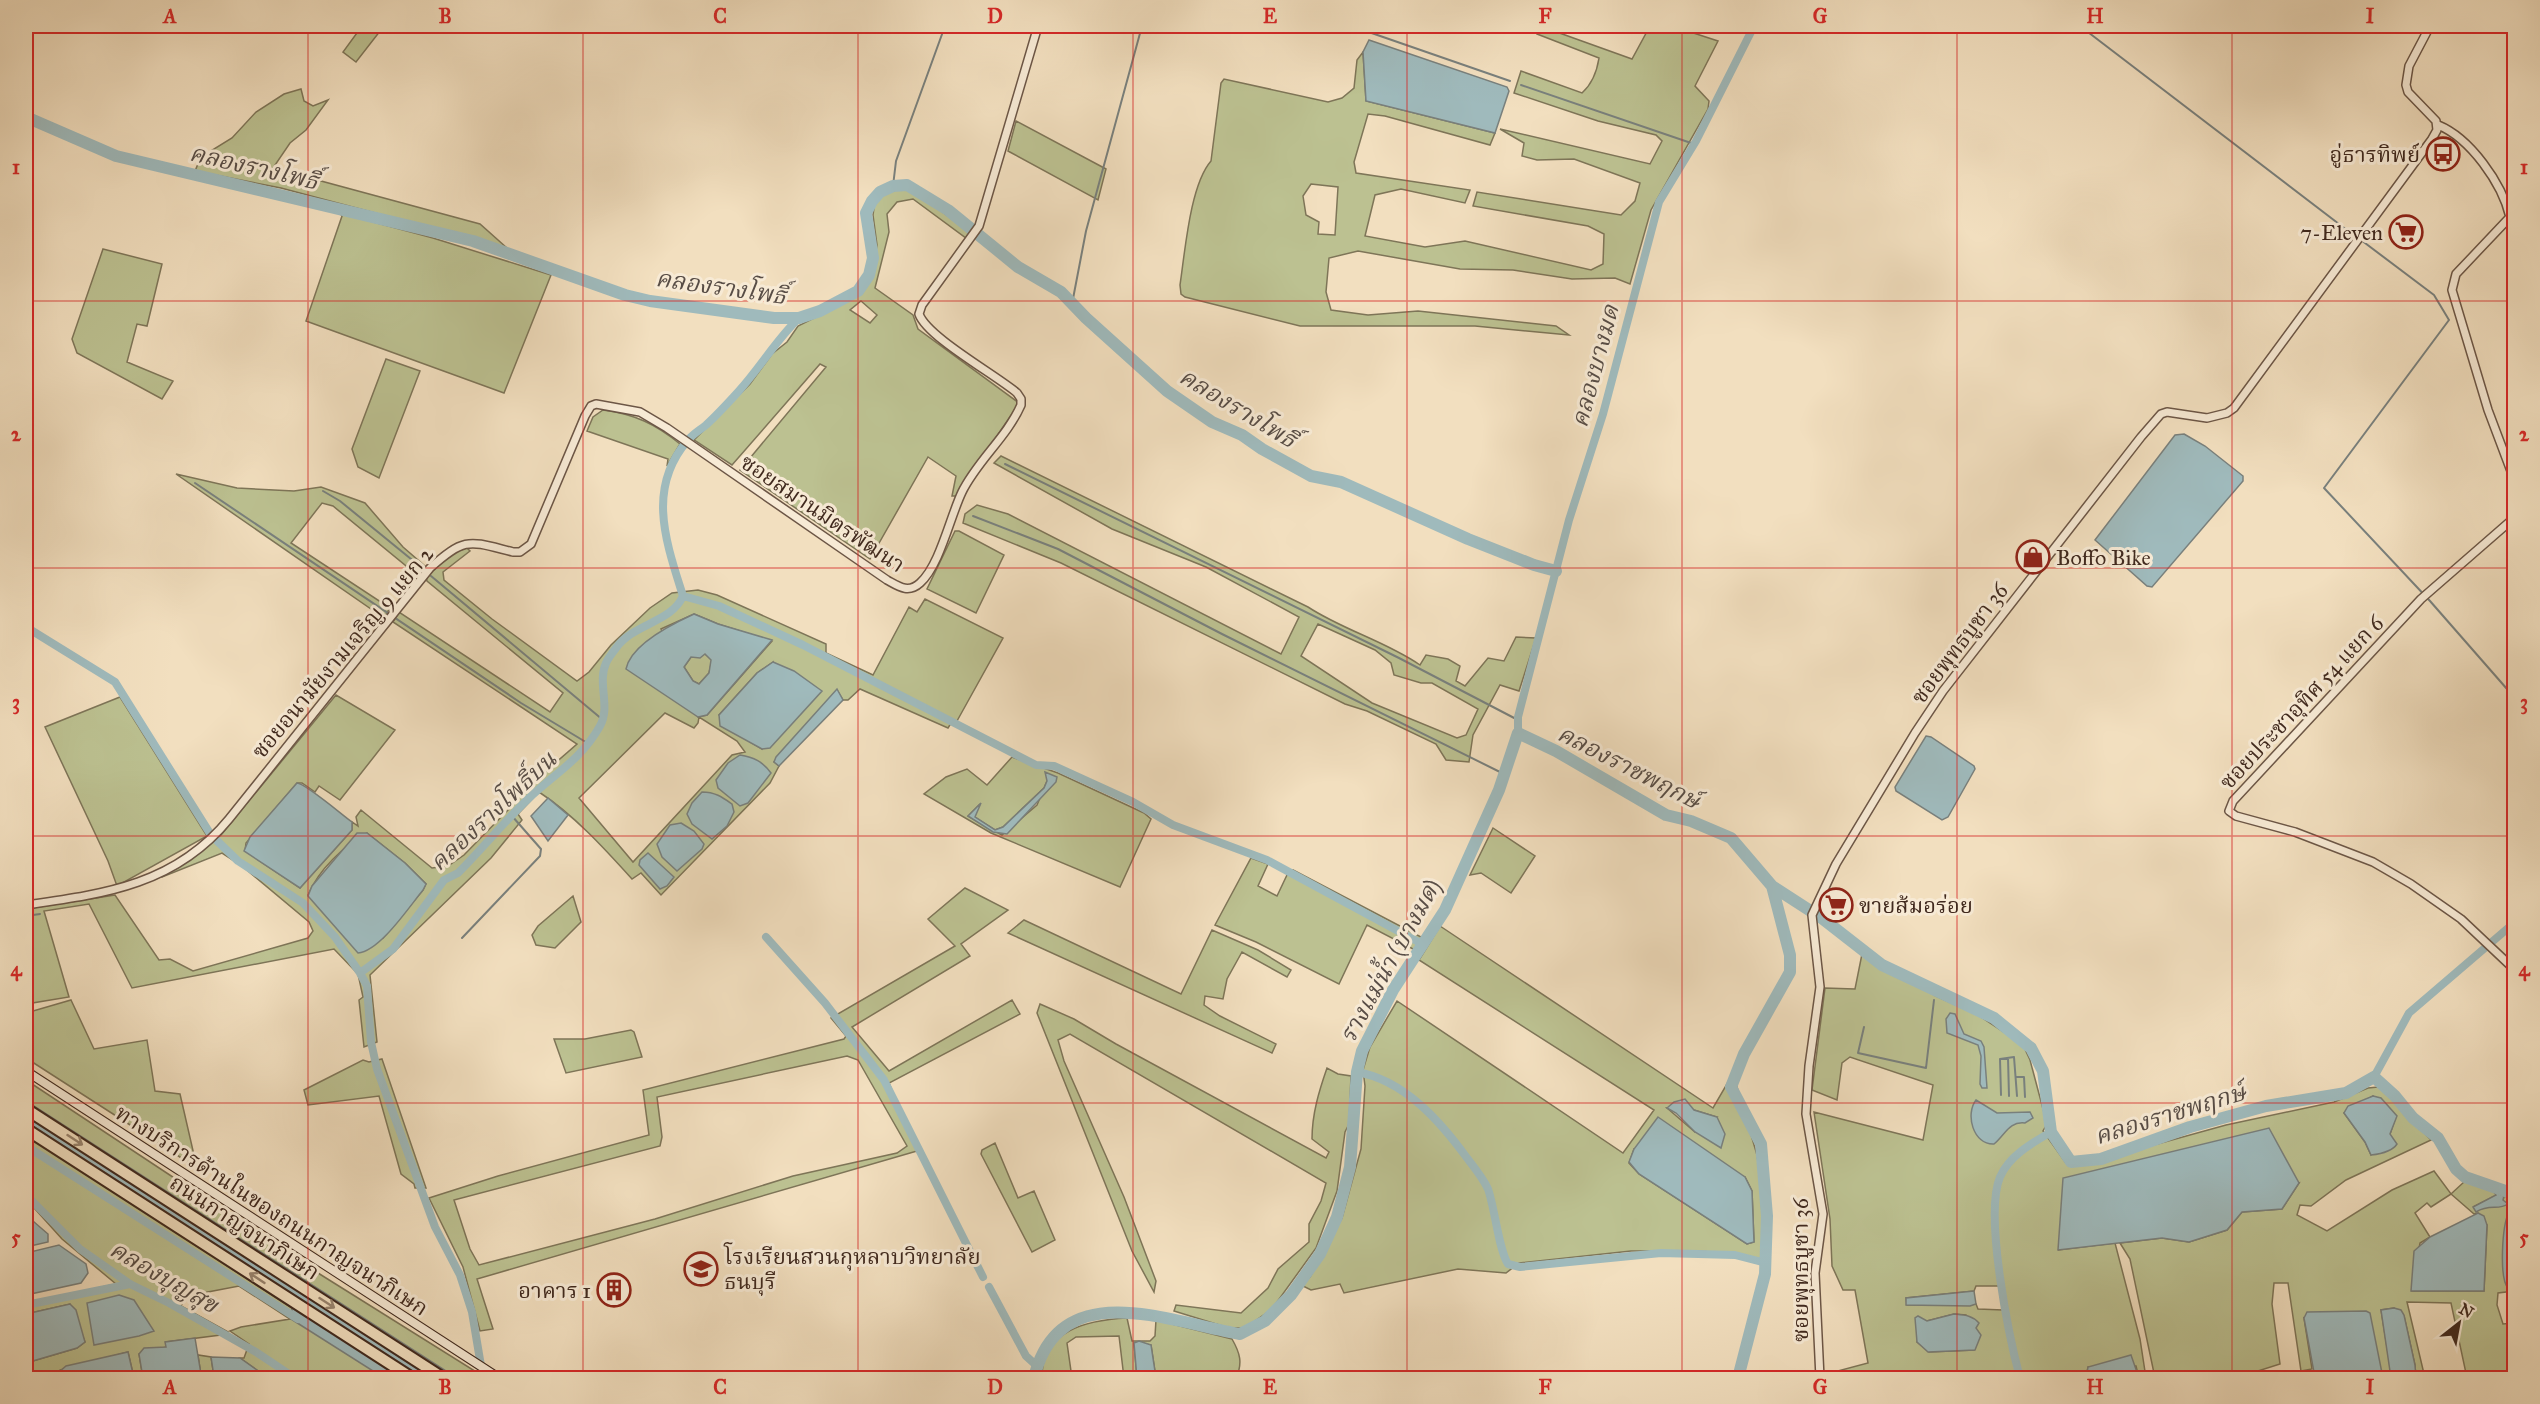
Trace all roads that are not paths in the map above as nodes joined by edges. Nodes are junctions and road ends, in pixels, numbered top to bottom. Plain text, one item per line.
1 (1038, 26) edge
2 (2430, 26) edge
3 (2438, 126) junction
4 (696, 446) joint
5 (2514, 479) edge
6 (2514, 518) edge
7 (26, 905) edge
8 (2514, 969) edge
9 (26, 1071) edge
10 (26, 1108) edge
11 (26, 1129) edge
12 (412, 1378) edge
13 (443, 1378) edge
14 (499, 1378) edge
15 (1820, 1378) edge

1 - 4 street, ซอยสมานมิตรพัฒนา
2 - 3 street
3 - 5 street
3 - 15 street, ซอยพุทธบูชา 36
4 - 7 street, ซอยอนามัยงามเจริญ 9 แยก 2
6 - 8 street, ซอยประชาอุทิศ 54 แยก 6
9 - 14 main road, ทางบริการด้านในของถนนกาญจนาภิเษก
10 -> 13 highway, ถนนกาญจนาภิเษก
12 -> 11 highway, ถนนกาญจนาภิเษก

